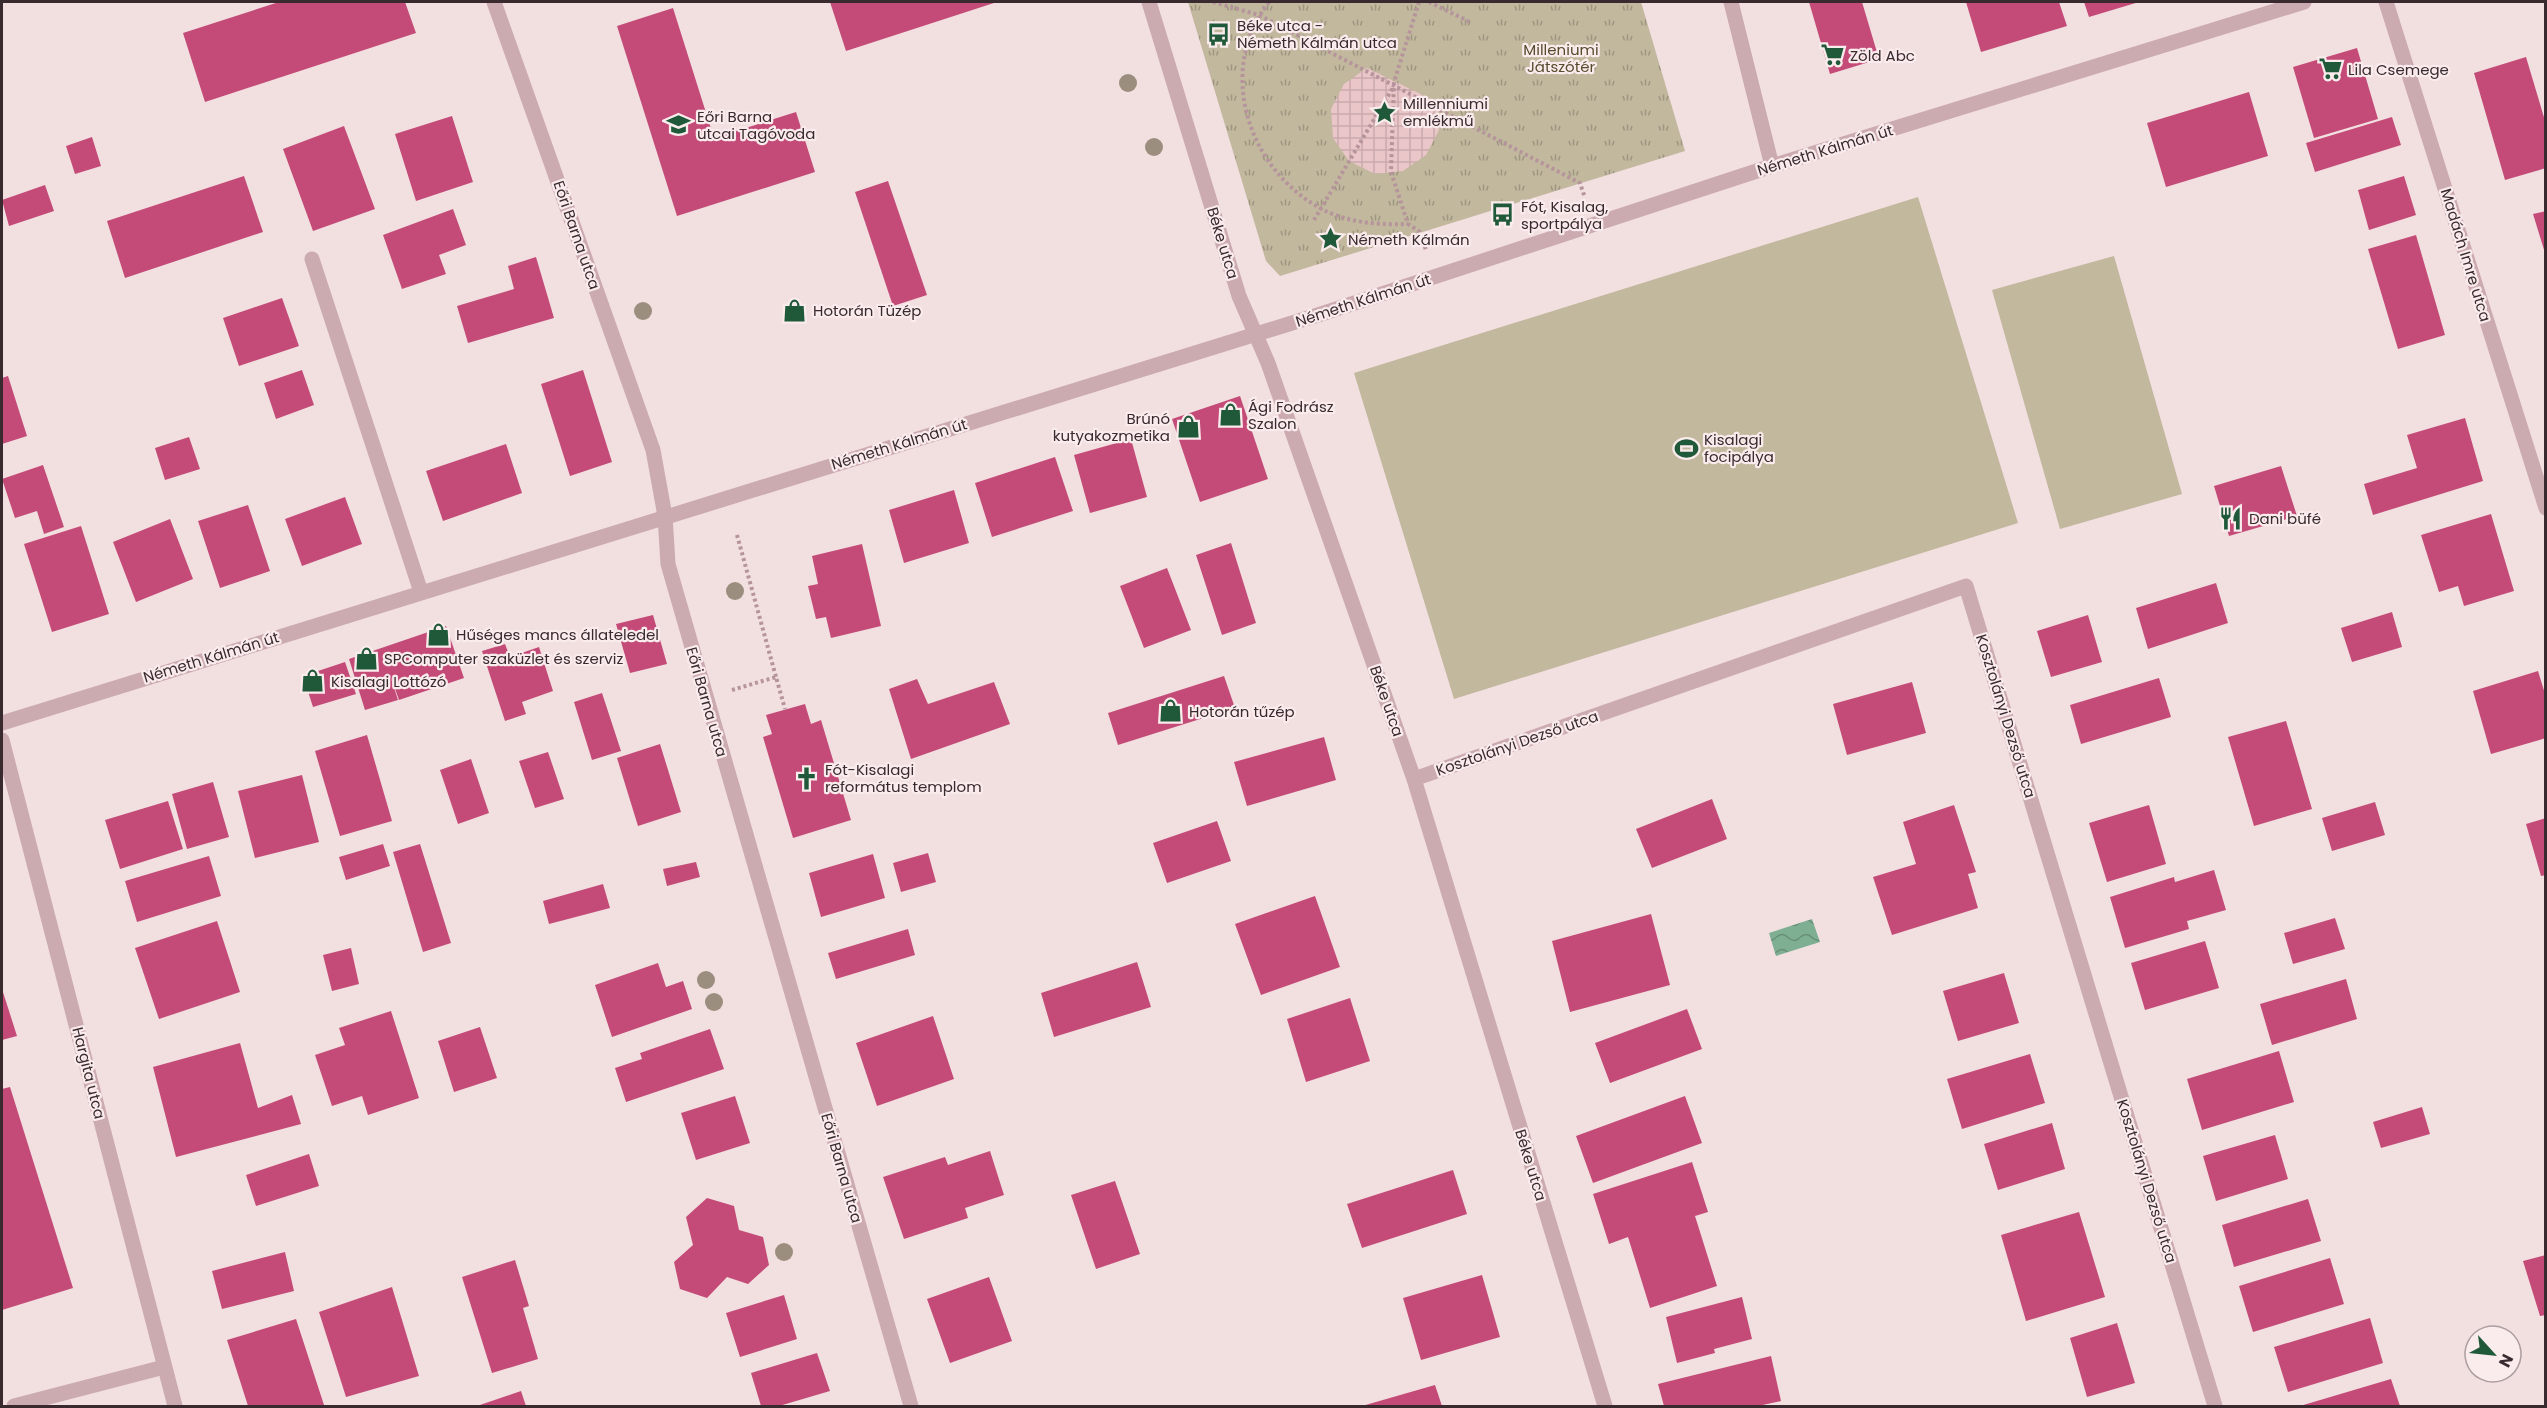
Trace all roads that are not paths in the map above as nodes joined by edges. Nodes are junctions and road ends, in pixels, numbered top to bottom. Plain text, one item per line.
1 (494, 2) edge
2 (1149, 2) edge
3 (1731, 2) edge
4 (2304, 2) edge
5 (2386, 2) edge
6 (1772, 166) junction
7 (312, 259) dead end
8 (1255, 334) junction
9 (2546, 508) edge
10 (665, 516) junction
11 (421, 592) junction
12 (2, 723) edge
13 (2, 740) edge
14 (1414, 779) junction
15 (165, 1367) junction
16 (14, 1407) edge
17 (175, 1407) edge
18 (911, 1407) edge
19 (1605, 1407) edge
20 (2215, 1407) edge

1 - 10 street, Eőri Barna utca
2 - 8 street, Béke utca
3 - 6 street
4 - 6 street, Németh Kálmán út
5 - 9 street, Madách Imre utca
6 - 8 street, Németh Kálmán út
7 - 11 street
8 - 10 street, Németh Kálmán út
8 - 14 street, Béke utca
10 - 11 street, Németh Kálmán út
10 - 18 street, Eőri Barna utca
11 - 12 street, Németh Kálmán út
13 - 15 street, Hargita utca
14 - 19 street, Béke utca
14 - 20 street, Kosztolányi Dezső utca
15 - 16 street
15 - 17 street, Hargita utca

